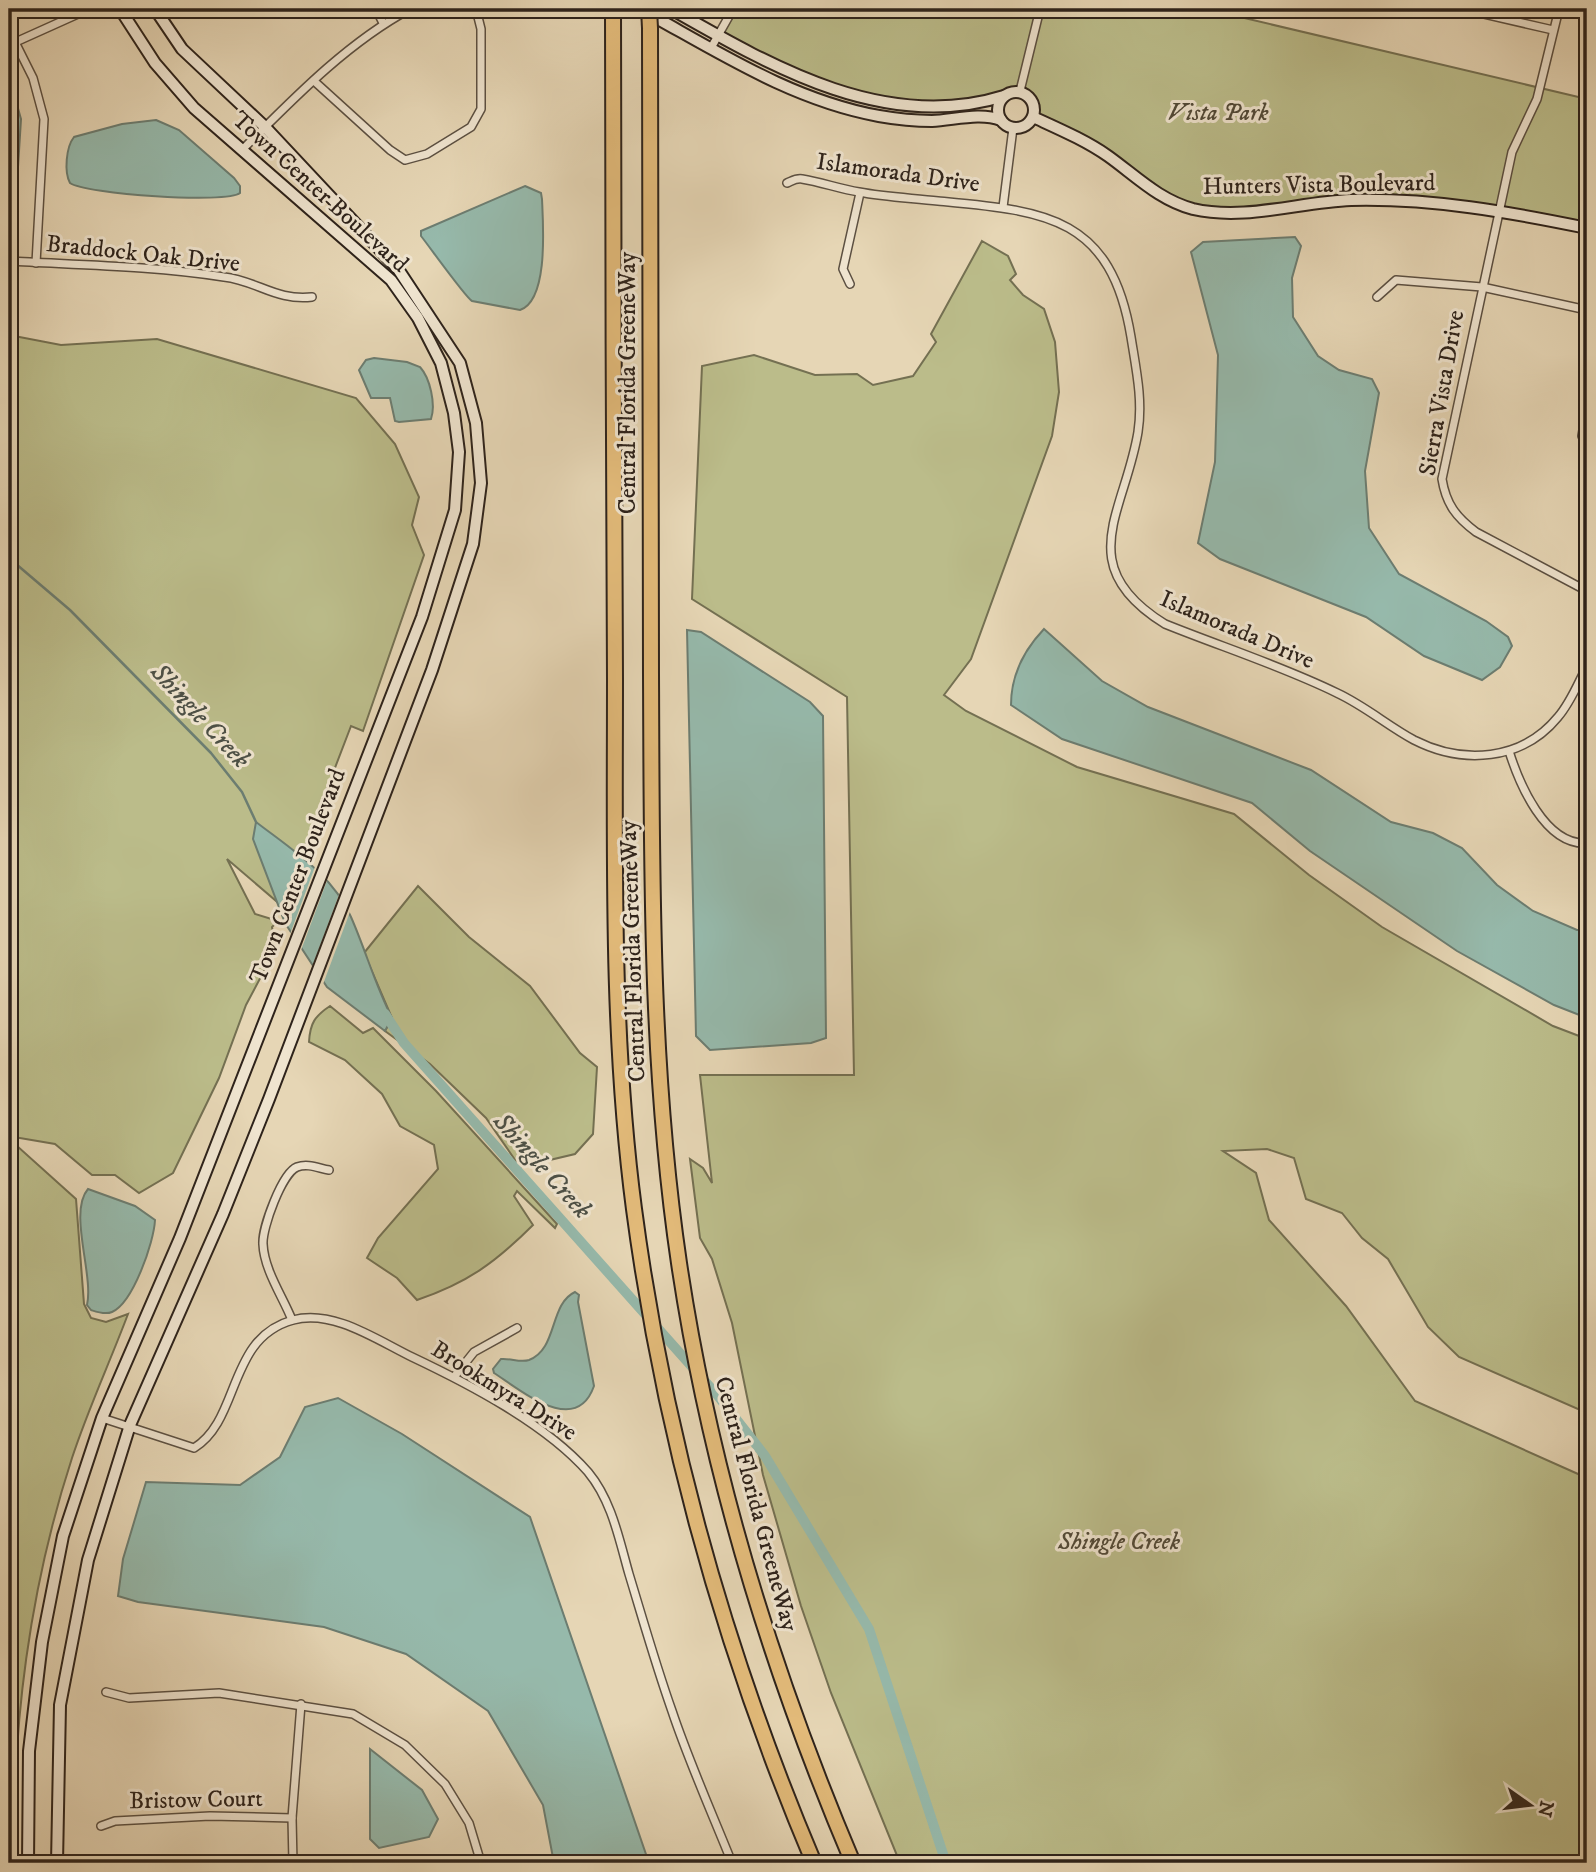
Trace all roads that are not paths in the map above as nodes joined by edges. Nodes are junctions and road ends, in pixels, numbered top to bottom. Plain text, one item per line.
1 (89, 9) edge
2 (120, 9) edge
3 (155, 9) edge
4 (376, 9) edge
5 (410, 9) edge
6 (475, 9) edge
7 (640, 9) edge
8 (649, 9) edge
9 (671, 9) edge
10 (733, 9) edge
11 (1040, 9) edge
12 (1462, 9) edge
13 (1559, 9) edge
14 (613, 11) edge
15 (383, 23) junction
16 (1553, 30) junction
17 (718, 36) junction
18 (12, 44) edge
19 (711, 48) junction
20 (314, 81) junction
21 (1020, 91) junction
22 (1004, 96) junction
23 (1033, 117) junction
24 (1001, 120) junction
25 (265, 127) junction
26 (1013, 128) junction
27 (244, 148) junction
28 (787, 183) dead end
29 (860, 193) junction
30 (1003, 207) junction
31 (1500, 210) junction
32 (1587, 229) edge
33 (9, 261) edge
34 (36, 262) junction
35 (850, 284) dead end
36 (1482, 287) junction
37 (312, 297) dead end
38 (1377, 297) dead end
39 (1587, 310) edge
40 (1587, 406) edge
41 (1587, 444) edge
42 (1587, 591) edge
43 (1587, 666) edge
44 (1508, 751) junction
45 (1587, 844) edge
46 (329, 1170) dead end
47 (292, 1320) junction
48 (517, 1328) dead end
49 (454, 1377) junction
50 (102, 1418) junction
51 (130, 1425) junction
52 (106, 1692) dead end
53 (301, 1704) junction
54 (292, 1818) junction
55 (101, 1826) dead end
56 (27, 1863) edge
57 (57, 1863) edge
58 (293, 1863) edge
59 (481, 1863) edge
60 (732, 1863) edge
61 (814, 1863) edge
62 (853, 1863) edge

1 - 18 street
2 - 27 street, Town Center Boulevard
3 - 25 street, Town Center Boulevard
4 - 15 street
5 - 15 street
6 - 20 street
7 - 19 street
8 - 62 highway, Central Florida GreeneWay, bridge
9 - 17 street
10 - 17 street
11 - 21 street
12 - 16 street
13 - 16 street, Sierra Vista Drive
14 - 61 highway, Central Florida GreeneWay
15 - 20 street
16 - 31 street, Sierra Vista Drive
17 - 19 street
17 - 22 street
18 - 34 street
19 - 24 street
20 - 25 street
21 - 22 street
21 - 23 street
22 - 24 street
23 - 26 street
23 - 31 street, Hunters Vista Boulevard
24 - 26 street
25 - 27 street
25 - 51 street, Town Center Boulevard
26 - 30 street
27 - 50 street, Town Center Boulevard
28 - 29 street, Islamorada Drive
29 - 30 street, Islamorada Drive
29 - 35 street
30 - 44 street, Islamorada Drive
31 - 32 street, Hunters Vista Boulevard
31 - 36 street, Sierra Vista Drive
33 - 34 street, Braddock Oak Drive
34 - 37 street, Braddock Oak Drive
36 - 38 street
36 - 39 street
36 - 42 street, Sierra Vista Drive
40 - 41 street
43 - 44 street, Islamorada Drive
44 - 45 street
46 - 47 street
47 - 49 street, Brookmyra Drive
47 - 51 street, Brookmyra Drive
48 - 49 street
49 - 60 street, Brookmyra Drive
50 - 51 street, Brookmyra Drive
50 - 56 street, Town Center Boulevard
51 - 57 street, Town Center Boulevard
52 - 53 street
53 - 54 street
53 - 59 street
54 - 55 street, Bristow Court
54 - 58 street

